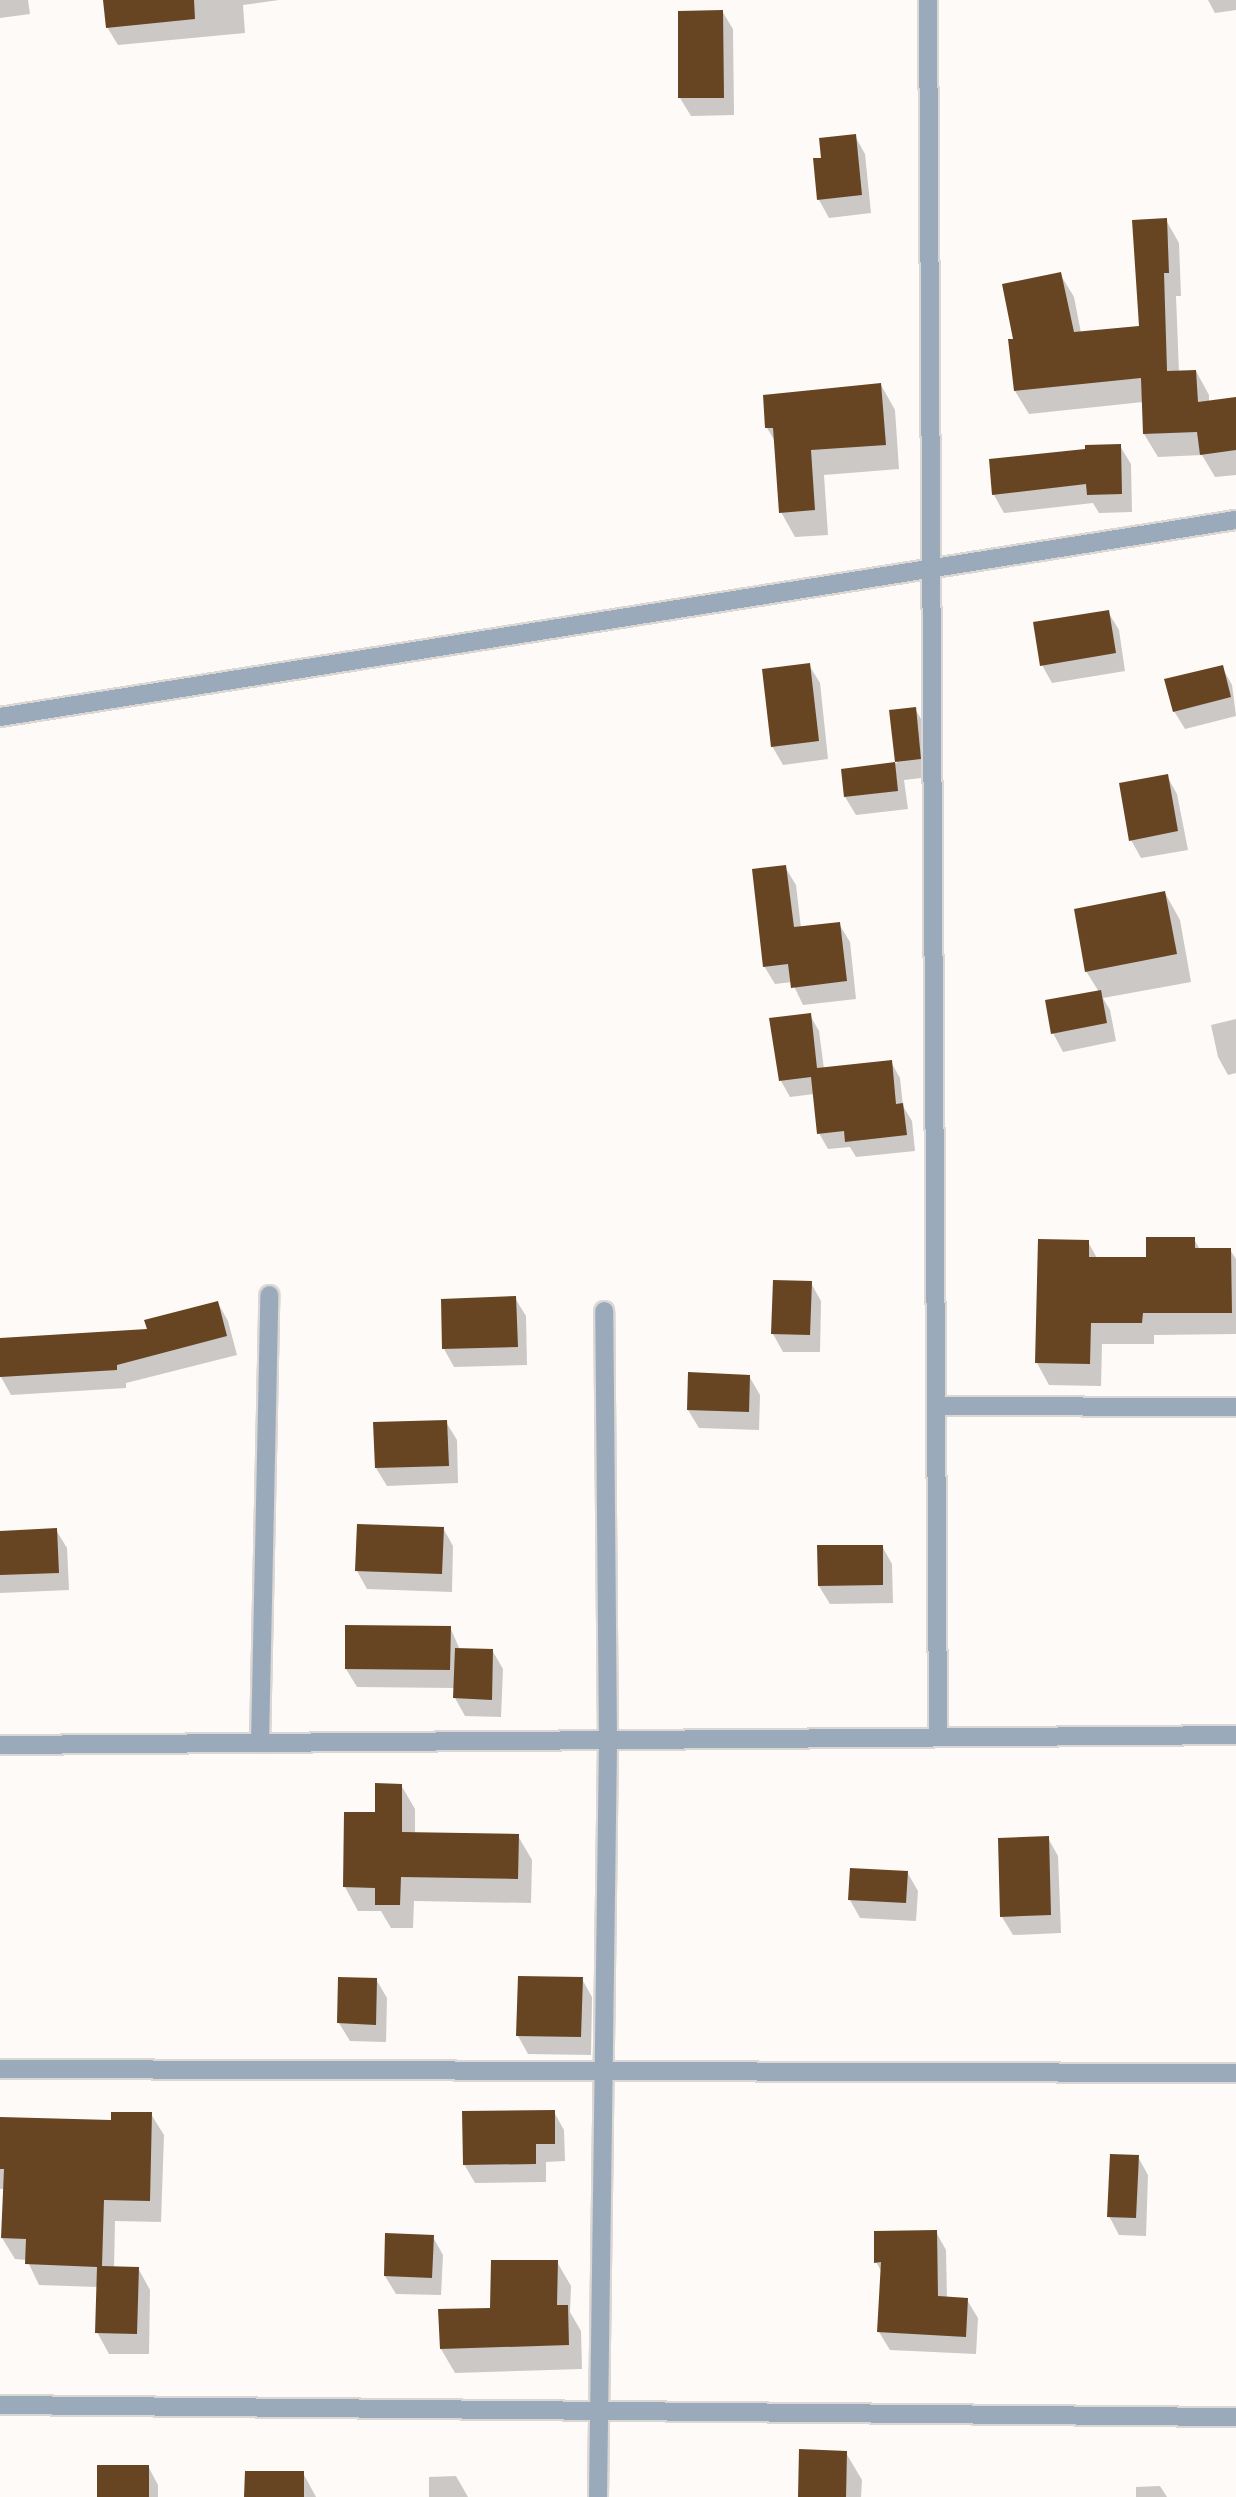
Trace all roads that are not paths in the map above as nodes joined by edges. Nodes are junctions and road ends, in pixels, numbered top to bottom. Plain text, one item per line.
1 (928, 0) edge
2 (1236, 520) edge
3 (931, 567) junction
4 (0, 717) edge
5 (269, 1294) dead end
6 (604, 1311) dead end
7 (936, 1406) junction
8 (1236, 1407) edge
9 (1236, 1735) edge
10 (938, 1737) junction
11 (608, 1740) junction
12 (260, 1743) junction
13 (0, 1745) edge
14 (0, 2069) edge
15 (604, 2071) junction
16 (1236, 2073) edge
17 (0, 2404) edge
18 (600, 2411) junction
19 (1236, 2417) edge
20 (598, 2497) edge

1 - 3 street
2 - 3 street
3 - 4 street
3 - 7 street
5 - 12 street
6 - 11 street
7 - 8 street
7 - 10 street
9 - 10 street
10 - 11 street
11 - 12 street
11 - 15 street
12 - 13 street
14 - 15 street
15 - 16 street
15 - 18 street
17 - 18 street
18 - 19 street
18 - 20 street

